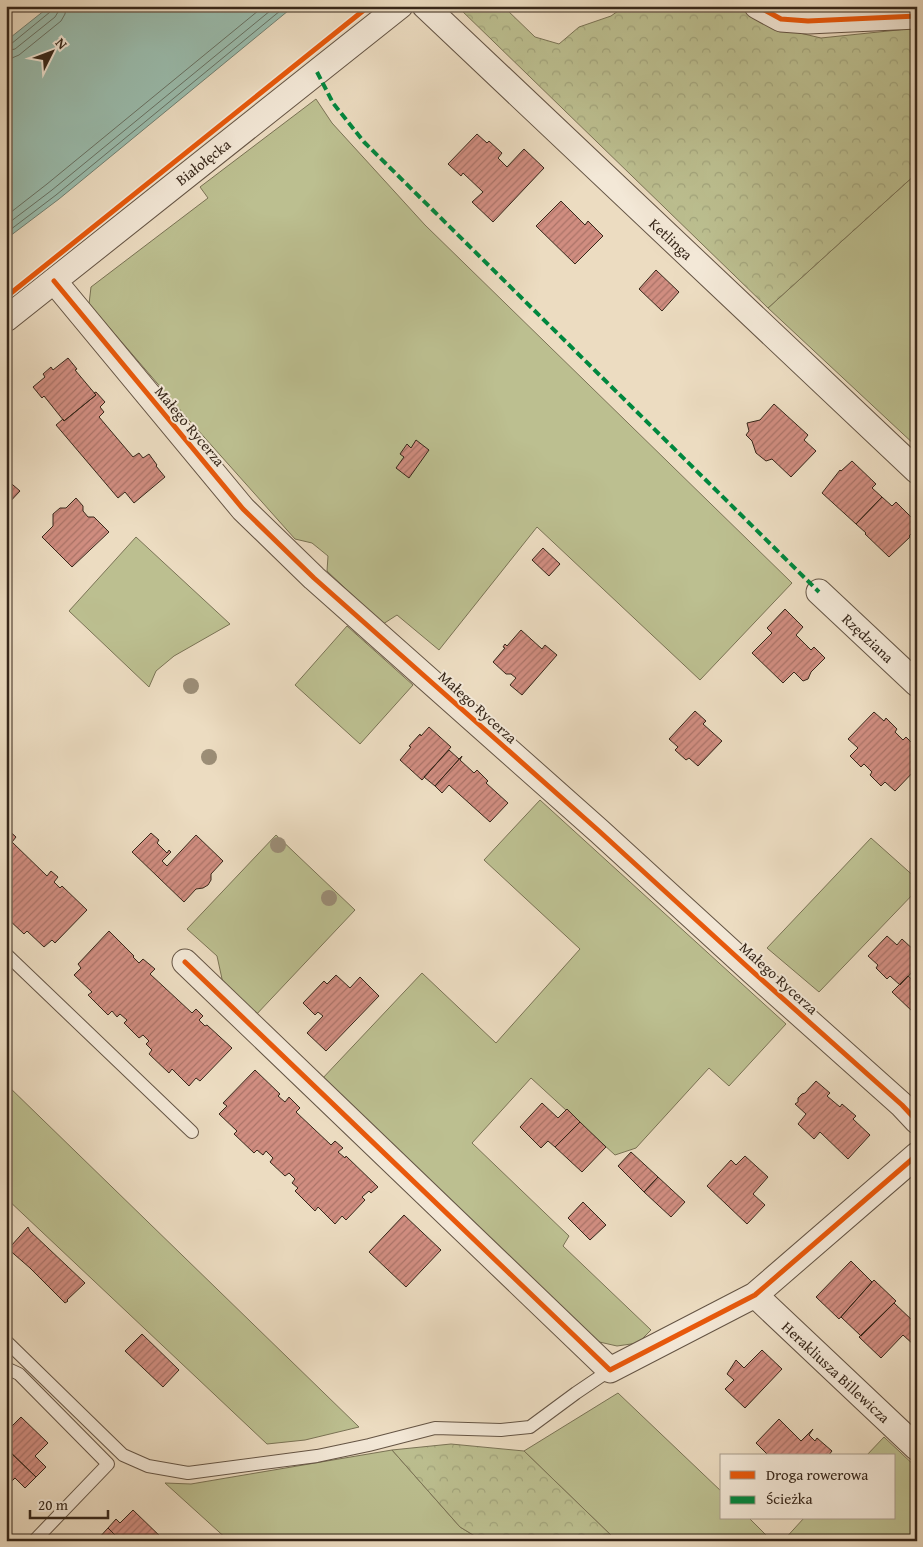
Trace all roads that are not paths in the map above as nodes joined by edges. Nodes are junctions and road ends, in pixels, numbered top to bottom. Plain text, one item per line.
1 (400, 6) edge
2 (425, 6) edge
3 (757, 6) edge
4 (917, 16) edge
5 (54, 282) junction
6 (6, 319) edge
7 (917, 471) edge
8 (819, 592) dead end
9 (917, 684) edge
10 (6, 954) edge
11 (185, 962) dead end
12 (917, 1121) edge
13 (192, 1132) dead end
14 (917, 1154) edge
15 (755, 1295) junction
16 (6, 1341) edge
17 (6, 1368) edge
18 (610, 1370) junction
19 (917, 1448) edge
20 (34, 1541) edge

1 - 5 street, Białołęcka
2 - 7 street, Ketlinga
3 - 4 street
5 - 6 street, Białołęcka
5 - 12 street, Małego Rycerza
8 - 9 street, Rzędziana
10 - 13 lane
11 - 18 street
14 - 15 street
15 - 18 street
15 - 19 street, Herakliusza Billewicza
16 - 18 lane
17 - 20 lane

